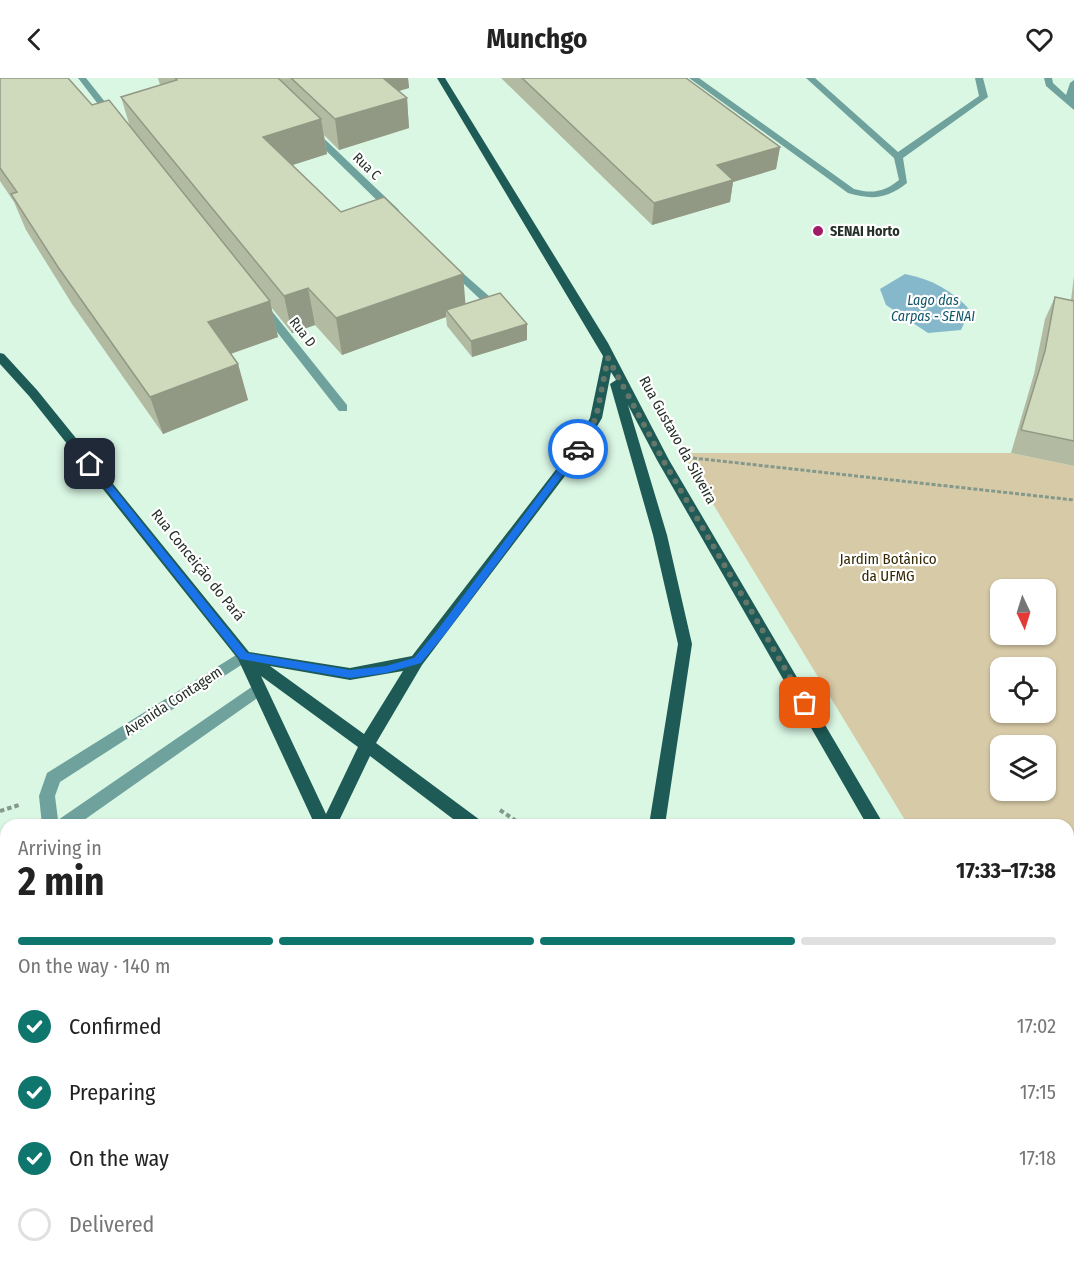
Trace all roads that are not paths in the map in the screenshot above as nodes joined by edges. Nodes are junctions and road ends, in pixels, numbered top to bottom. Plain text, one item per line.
1 (82, 78) edge
2 (441, 78) edge
3 (693, 78) edge
4 (810, 78) edge
5 (979, 78) edge
6 (1048, 78) edge
7 (1074, 83) edge
8 (1071, 104) edge
9 (118, 124) edge
10 (307, 127) edge
11 (898, 157) junction
12 (401, 217) edge
13 (443, 258) edge
14 (256, 298) edge
15 (486, 299) edge
16 (0, 357) edge
17 (608, 358) junction
18 (343, 408) dead end
19 (244, 656) junction
20 (417, 660) junction
21 (258, 690) junction
22 (367, 744) junction
23 (49, 819) edge
24 (73, 819) edge
25 (320, 819) edge
26 (332, 819) edge
27 (466, 819) edge
28 (658, 819) edge
29 (872, 819) edge

1 - 9 street
2 - 17 main road, Rua Gustavo da Silveira
3 - 11 street
4 - 11 street
5 - 11 street
6 - 8 street
7 - 8 street
10 - 12 street, Rua C
13 - 15 street
14 - 18 street, Rua D
16 - 19 main road, Rua Conceição do Pará
17 - 20 main road
17 - 28 main road
17 - 29 main road, Rua Gustavo da Silveira
19 - 20 main road
19 - 21 main road, Rua Conceição do Pará
19 - 22 main road
19 - 23 street, Avenida Contagem
20 - 22 main road
21 - 24 street
21 - 25 main road, Rua Conceição do Pará
22 - 26 main road
22 - 27 main road

